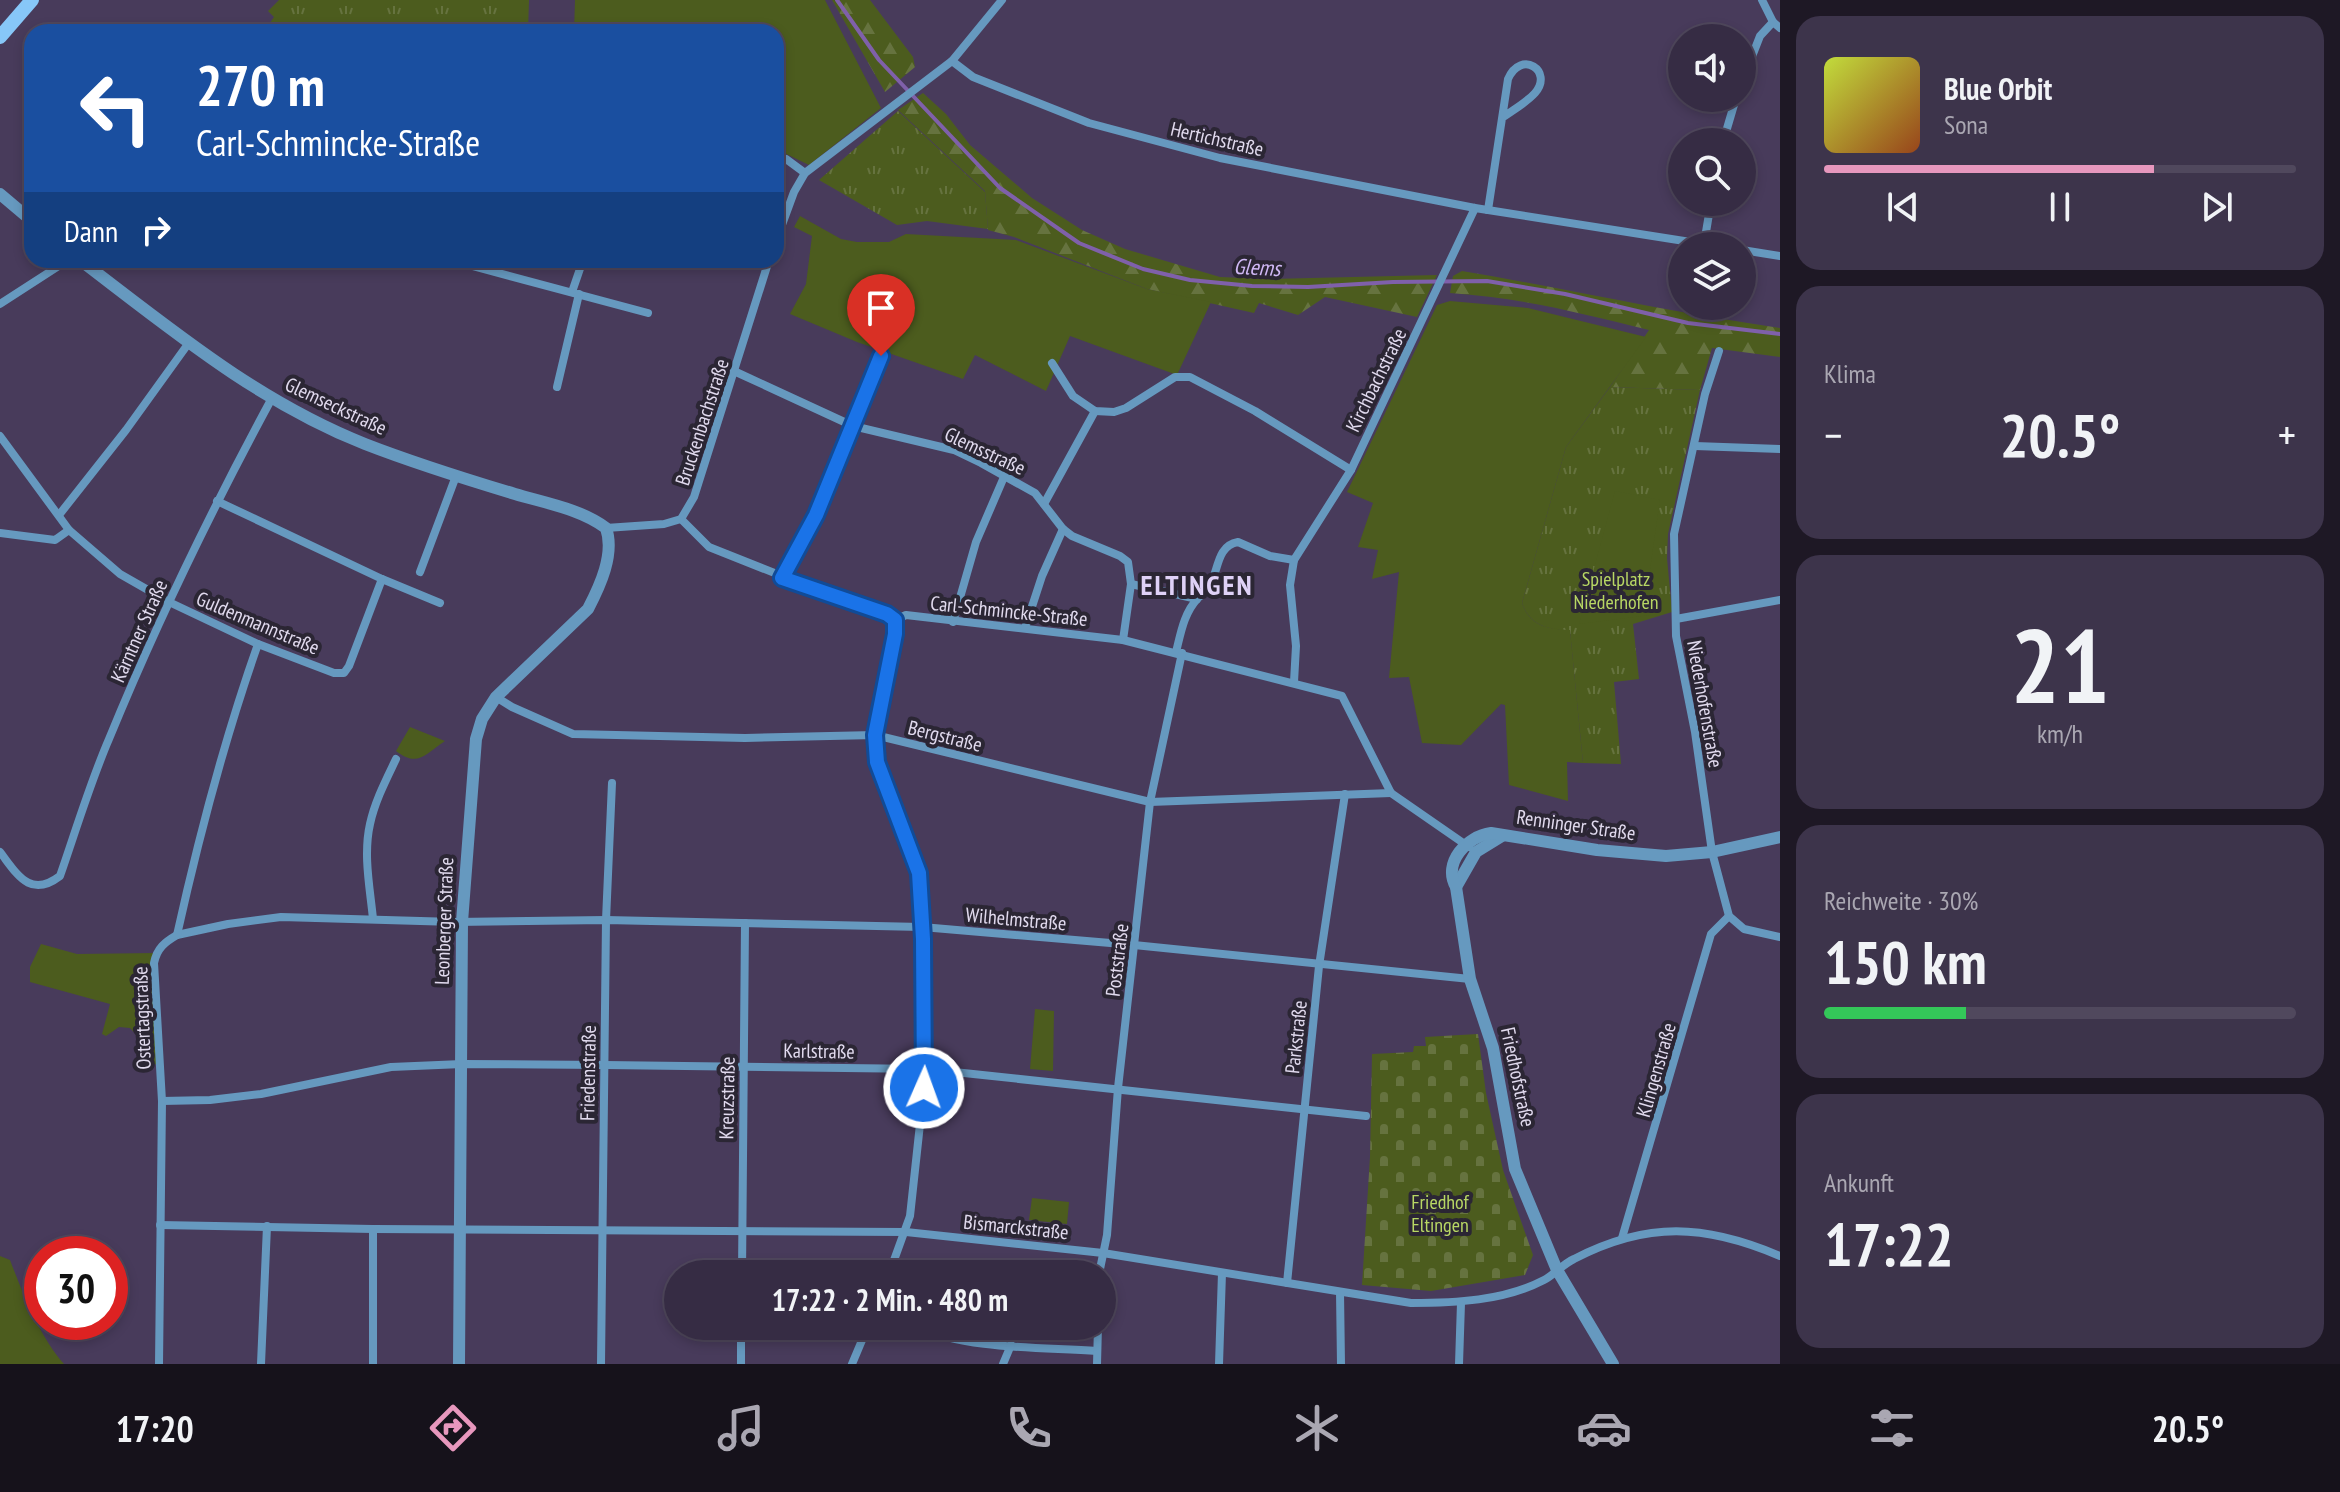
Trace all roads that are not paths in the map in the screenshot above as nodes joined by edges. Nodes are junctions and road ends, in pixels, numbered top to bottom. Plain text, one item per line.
1 (32, 0) edge
2 (1002, 0) edge
3 (1762, 0) edge
4 (1777, 25) edge
5 (0, 37) edge
6 (1756, 46) edge
7 (952, 61) junction
8 (1503, 117) junction
9 (784, 159) edge
10 (805, 173) junction
11 (0, 194) edge
12 (1475, 208) junction
13 (1488, 210) junction
14 (24, 214) edge
15 (784, 219) edge
16 (1668, 238) edge
17 (1756, 252) edge
18 (1780, 256) edge
19 (56, 268) edge
20 (90, 268) edge
21 (481, 268) edge
22 (581, 268) edge
23 (767, 268) edge
24 (576, 293) junction
25 (0, 304) edge
26 (648, 313) dead end
27 (188, 344) junction
28 (1719, 351) dead end
29 (881, 356) dead end
30 (1052, 363) dead end
31 (736, 372) junction
32 (557, 387) dead end
33 (272, 398) junction
34 (1095, 411) junction
35 (853, 426) junction
36 (0, 436) edge
37 (1695, 446) junction
38 (1780, 449) edge
39 (1351, 470) junction
40 (456, 476) junction
41 (1004, 477) junction
42 (217, 501) junction
43 (1044, 504) junction
44 (59, 515) junction
45 (681, 519) junction
46 (606, 528) junction
47 (1063, 529) junction
48 (69, 530) junction
49 (0, 533) edge
50 (1294, 560) junction
51 (420, 572) dead end
52 (782, 578) junction
53 (382, 579) junction
54 (1131, 584) junction
55 (1197, 599) junction
56 (1780, 600) edge
57 (169, 602) junction
58 (440, 603) dead end
59 (1676, 619) junction
60 (895, 620) junction
61 (953, 622) junction
62 (1025, 628) junction
63 (1123, 640) junction
64 (258, 644) junction
65 (1179, 652) junction
66 (1294, 682) junction
67 (496, 697) junction
68 (875, 735) junction
69 (396, 759) dead end
70 (612, 783) dead end
71 (1391, 793) junction
72 (1345, 794) junction
73 (1150, 802) junction
74 (1780, 837) edge
75 (1471, 849) junction
76 (0, 852) edge
77 (1712, 852) junction
78 (1729, 916) junction
79 (373, 919) junction
80 (606, 920) junction
81 (462, 922) junction
82 (745, 923) junction
83 (922, 927) junction
84 (177, 935) junction
85 (1780, 937) edge
86 (1134, 945) junction
87 (1319, 966) junction
88 (1470, 979) junction
89 (462, 1064) junction
90 (605, 1065) junction
91 (744, 1067) junction
92 (926, 1069) junction
93 (1118, 1088) junction
94 (162, 1101) junction
95 (1304, 1109) junction
96 (1366, 1116) dead end
97 (160, 1225) junction
98 (267, 1226) junction
99 (601, 1228) junction
100 (373, 1229) junction
101 (460, 1229) junction
102 (742, 1232) junction
103 (906, 1232) junction
104 (1622, 1238) junction
105 (1103, 1253) junction
106 (1780, 1256) edge
107 (742, 1260) edge
108 (895, 1260) edge
109 (1102, 1260) edge
110 (1557, 1270) junction
111 (1222, 1273) junction
112 (1287, 1283) junction
113 (1340, 1292) junction
114 (1461, 1303) junction
115 (741, 1340) edge
116 (862, 1340) edge
117 (970, 1340) edge
118 (1097, 1340) edge
119 (1011, 1345) junction
120 (1097, 1351) junction
121 (1609, 1362) edge
122 (159, 1364) edge
123 (261, 1364) edge
124 (373, 1364) edge
125 (459, 1364) edge
126 (601, 1364) edge
127 (741, 1364) edge
128 (852, 1364) edge
129 (1003, 1364) edge
130 (1097, 1364) edge
131 (1219, 1364) edge
132 (1341, 1364) edge
133 (1459, 1364) edge

1 - 5 main road
2 - 7 street
3 - 4 street
4 - 6 street
7 - 10 street
7 - 12 street, Hertichstraße
8 - 8 street
8 - 13 street
9 - 10 street
10 - 15 street
11 - 14 street
12 - 13 street, Hertichstraße
12 - 39 street, Kirchbachstraße
13 - 16 street, Hertichstraße
17 - 18 street
19 - 25 street
20 - 27 street, Glemseckstraße
21 - 24 street
22 - 24 street
23 - 31 street, Bruckenbachstraße
24 - 26 street
24 - 32 street
27 - 33 street, Glemseckstraße
27 - 44 street
28 - 37 street
29 - 35 street
30 - 34 street
31 - 35 street, Glemsstraße
31 - 45 street, Bruckenbachstraße
33 - 40 street, Glemseckstraße
33 - 42 street, Kärntner Straße
34 - 39 street
34 - 43 street
35 - 41 street, Glemsstraße
35 - 52 street
36 - 44 street, Guldenmannstraße
37 - 38 street
37 - 59 street
39 - 50 street, Kirchbachstraße
40 - 46 street, Glemseckstraße
40 - 51 street
41 - 43 street, Glemsstraße
41 - 61 street
42 - 53 street
42 - 57 street, Kärntner Straße
43 - 47 street, Glemsstraße
44 - 48 street, Guldenmannstraße
45 - 46 street
45 - 52 street, Carl-Schmincke-Straße
46 - 67 street, Leonberger Straße
47 - 54 street, Glemsstraße
47 - 62 street
48 - 49 street
48 - 57 street, Guldenmannstraße
50 - 55 street, Poststraße
50 - 66 street, Kirchbachstraße
52 - 60 street, Carl-Schmincke-Straße
53 - 58 street
53 - 64 street, Guldenmannstraße
54 - 55 street
54 - 63 street
55 - 65 street, Poststraße
56 - 59 street, Niederhofenstraße
57 - 64 street, Guldenmannstraße
57 - 76 street, Kärntner Straße
59 - 77 street, Niederhofenstraße
60 - 61 street, Carl-Schmincke-Straße
60 - 68 street
61 - 62 street, Carl-Schmincke-Straße
62 - 63 street, Carl-Schmincke-Straße
63 - 65 street, Carl-Schmincke-Straße
64 - 84 street, Ostertagstraße
65 - 66 street, Carl-Schmincke-Straße
65 - 73 street, Poststraße
66 - 71 street, Carl-Schmincke-Straße
67 - 68 street, Bergstraße
67 - 81 street, Leonberger Straße
68 - 73 street, Bergstraße
68 - 83 street
69 - 79 street
70 - 80 street, Friedenstraße
71 - 72 street, Bergstraße
71 - 75 street
72 - 73 street, Bergstraße
72 - 87 street, Parkstraße
73 - 86 street, Poststraße
74 - 77 street, Renninger Straße
75 - 77 street, Renninger Straße
75 - 88 street, Friedhofstraße
77 - 78 street, Niederhofenstraße
78 - 85 street
78 - 104 street, Klingenstraße
79 - 81 street, Wilhelmstraße
79 - 84 street, Wilhelmstraße
80 - 81 street, Wilhelmstraße
80 - 82 street, Wilhelmstraße
80 - 90 street, Friedenstraße
81 - 89 street, Leonberger Straße
82 - 83 street, Wilhelmstraße
82 - 91 street, Kreuzstraße
83 - 86 street, Wilhelmstraße
83 - 92 street
84 - 94 street, Ostertagstraße
86 - 87 street, Wilhelmstraße
86 - 93 street, Poststraße
87 - 88 street, Wilhelmstraße
87 - 95 street, Parkstraße
88 - 110 street, Friedhofstraße
89 - 90 street, Karlstraße
89 - 94 street, Karlstraße
89 - 101 street, Leonberger Straße
90 - 91 street, Karlstraße
90 - 99 street, Friedenstraße
91 - 92 street, Karlstraße
91 - 102 street, Kreuzstraße
92 - 93 street, Karlstraße
92 - 103 street
93 - 95 street, Karlstraße
93 - 105 street, Poststraße
94 - 97 street, Ostertagstraße
95 - 96 street, Karlstraße
95 - 112 street, Parkstraße
97 - 98 street, Bismarckstraße
97 - 122 street, Ostertagstraße
98 - 100 street, Bismarckstraße
98 - 123 street
99 - 101 street, Bismarckstraße
99 - 102 street, Bismarckstraße
99 - 126 street, Friedenstraße
100 - 101 street, Bismarckstraße
100 - 124 street
101 - 125 street, Leonberger Straße
102 - 103 street, Bismarckstraße
102 - 107 street, Kreuzstraße
103 - 105 street, Bismarckstraße
103 - 108 street
104 - 106 street, Bismarckstraße
104 - 110 street, Bismarckstraße
105 - 109 street, Poststraße
105 - 111 street, Bismarckstraße
110 - 114 street, Bismarckstraße
110 - 121 street, Friedhofstraße
111 - 112 street, Bismarckstraße
111 - 131 street
112 - 113 street, Bismarckstraße
113 - 114 street, Bismarckstraße
113 - 132 street
114 - 133 street
115 - 127 street
116 - 128 street
117 - 119 street
118 - 120 street
119 - 120 street
119 - 129 street
120 - 130 street

